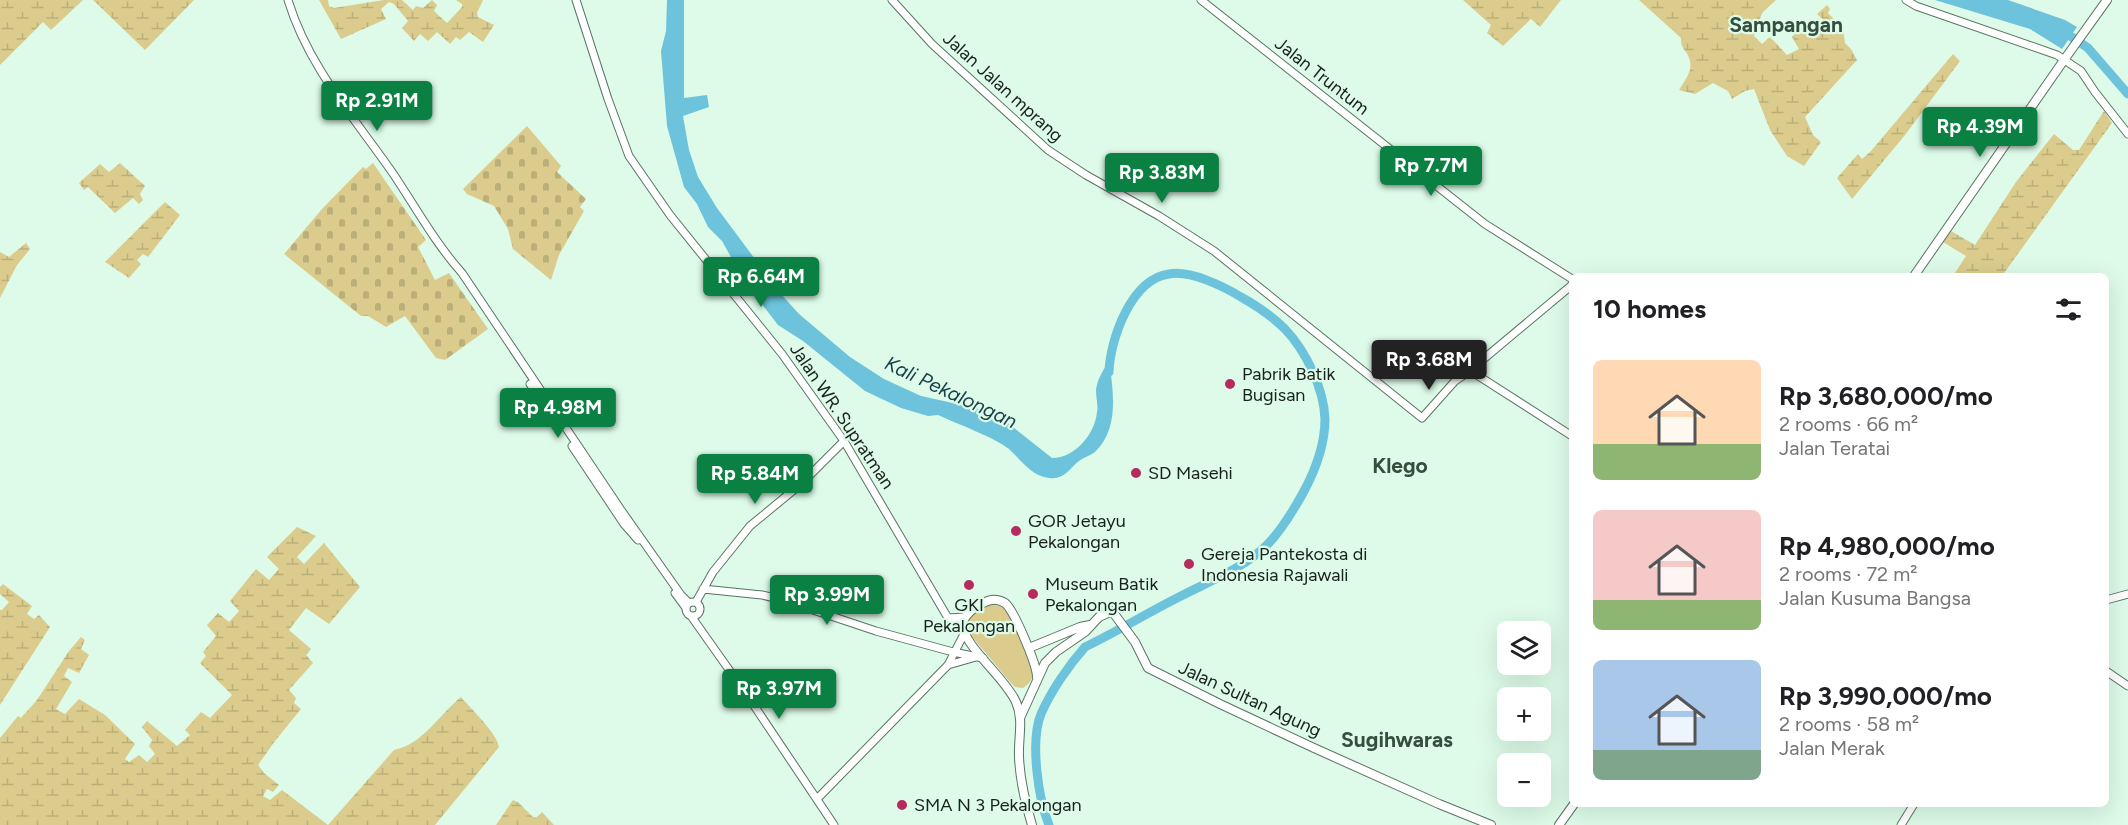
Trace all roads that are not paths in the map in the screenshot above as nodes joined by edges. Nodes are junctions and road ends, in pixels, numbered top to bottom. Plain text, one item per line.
1 (288, 0) edge
2 (576, 0) edge
3 (892, 0) edge
4 (1201, 0) edge
5 (1906, 0) edge
6 (2107, 0) edge
7 (2065, 58) junction
8 (2128, 134) edge
9 (1915, 273) edge
10 (1569, 277) edge
11 (1569, 288) edge
12 (1468, 372) junction
13 (1569, 434) edge
14 (844, 441) junction
15 (663, 573) junction
16 (703, 591) junction
17 (2128, 594) edge
18 (2109, 599) edge
19 (694, 606) junction
20 (965, 617) junction
21 (948, 618) junction
22 (1090, 625) junction
23 (702, 630) junction
24 (964, 633) junction
25 (1029, 648) junction
26 (953, 652) junction
27 (981, 657) junction
28 (948, 665) junction
29 (2109, 673) edge
30 (1036, 682) junction
31 (2128, 686) edge
32 (1010, 690) junction
33 (1020, 718) junction
34 (817, 799) junction
35 (1572, 807) edge
36 (1912, 807) edge
37 (834, 825) edge
38 (1032, 825) edge
39 (1491, 825) edge
40 (1559, 825) edge
41 (1901, 825) edge

1 - 15 street
2 - 14 street, Jalan WR. Supratman
3 - 12 street, Jalan Jalan mprang
4 - 10 street, Jalan Truntum
5 - 7 street
6 - 7 main road
7 - 8 street
7 - 9 main road
11 - 12 street
12 - 13 street
14 - 16 street
14 - 21 street, Jalan WR. Supratman
15 - 19 street
15 - 19 street
16 - 19 street
16 - 26 street
17 - 18 street
19 - 23 street
19 - 23 street
20 - 21 street
20 - 24 main road
20 - 25 main road
21 - 24 street, Jalan WR. Supratman
22 - 25 main road
22 - 30 main road
22 - 39 main road, Jalan Sultan Agung
23 - 34 street
24 - 26 street
24 - 27 main road
25 - 30 main road
26 - 27 street
26 - 28 street
27 - 28 street
27 - 32 main road
28 - 34 street
29 - 31 street
30 - 32 main road
30 - 33 main road
32 - 33 main road
33 - 38 main road
34 - 37 street
35 - 40 main road
36 - 41 street

